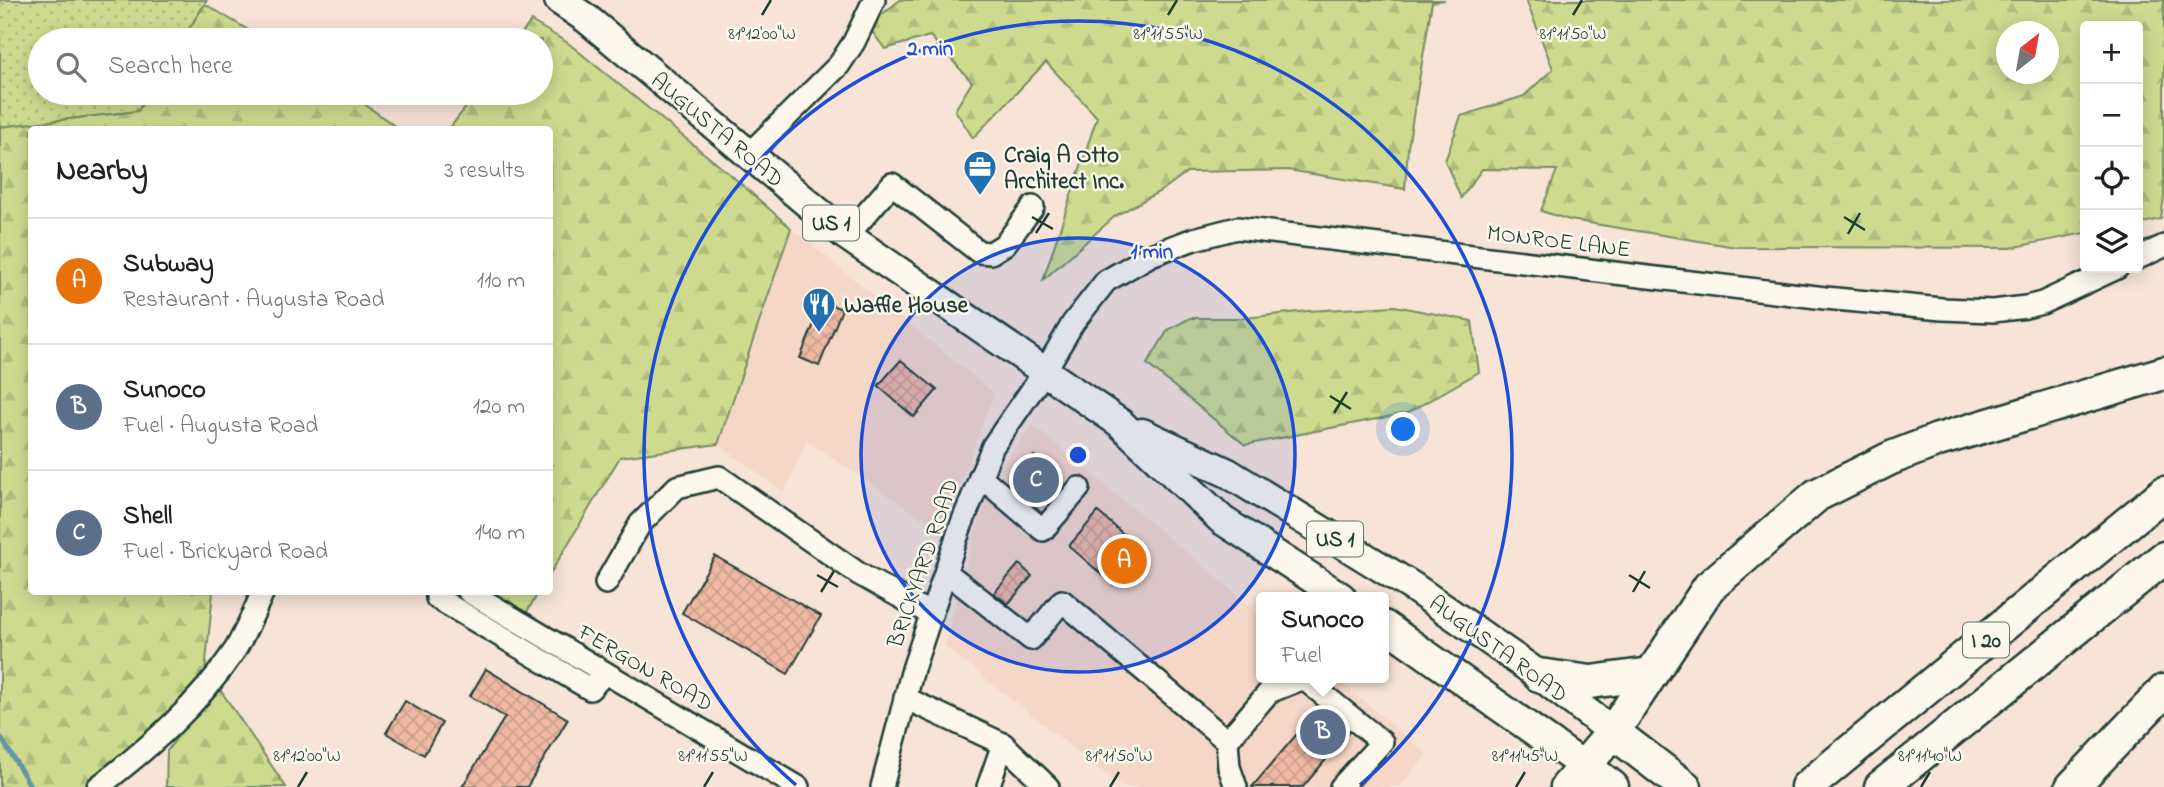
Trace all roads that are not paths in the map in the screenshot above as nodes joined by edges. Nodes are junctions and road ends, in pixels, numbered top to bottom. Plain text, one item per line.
1 (559, 0) edge
2 (874, 0) edge
3 (748, 155) junction
4 (1033, 206) dead end
5 (847, 236) junction
6 (2164, 246) edge
7 (2143, 256) edge
8 (2106, 273) edge
9 (1045, 371) junction
10 (2164, 373) edge
11 (1120, 423) junction
12 (980, 476) junction
13 (1079, 488) dead end
14 (2164, 493) edge
15 (2164, 558) edge
16 (946, 572) junction
17 (606, 583) dead end
18 (1308, 585) edge
19 (1328, 592) edge
20 (262, 595) edge
21 (438, 595) edge
22 (473, 595) edge
23 (932, 614) junction
24 (1389, 629) edge
25 (605, 673) junction
26 (1651, 674) junction
27 (1539, 675) junction
28 (1310, 683) edge
29 (1270, 685) edge
30 (2164, 691) edge
31 (905, 698) junction
32 (1613, 732) junction
33 (1227, 741) junction
34 (1003, 744) junction
35 (1575, 776) edge
36 (98, 787) edge
37 (798, 787) edge
38 (882, 787) edge
39 (988, 787) edge
40 (1048, 787) edge
41 (1236, 787) edge
42 (1341, 787) edge
43 (1612, 787) edge
44 (1685, 787) edge
45 (1807, 787) edge
46 (1881, 787) edge
47 (2072, 787) edge

1 - 3 main road, AUGUSTA ROAD / US 1
2 - 3 street
3 - 5 main road, AUGUSTA ROAD / US 1
4 - 5 street
5 - 9 main road, AUGUSTA ROAD / US 1
6 - 7 street
8 - 9 street, MONROE LANE
9 - 11 main road, AUGUSTA ROAD / US 1
9 - 12 street, BRICKYARD ROAD
10 - 26 highway
11 - 18 main road, AUGUSTA ROAD / US 1
11 - 27 main road, AUGUSTA ROAD / US 1
12 - 13 street
12 - 16 street, BRICKYARD ROAD
14 - 45 highway, I 20
15 - 46 highway, I 20
16 - 23 street, BRICKYARD ROAD
16 - 33 street
17 - 23 street
18 - 19 main road, AUGUSTA ROAD / US 1
20 - 36 street
21 - 25 street
22 - 25 street, FERGON ROAD
23 - 31 street, BRICKYARD ROAD
24 - 35 main road, AUGUSTA ROAD
25 - 37 street, FERGON ROAD
26 - 27 highway
26 - 32 highway
27 - 32 main road, AUGUSTA ROAD / US 1
28 - 42 street
29 - 33 street
30 - 47 highway
31 - 34 street
31 - 38 street, BRICKYARD ROAD
32 - 35 highway
32 - 44 highway, AUGUSTA ROAD / US 1
33 - 41 street
34 - 39 street
34 - 40 street
35 - 43 highway, AUGUSTA ROAD

